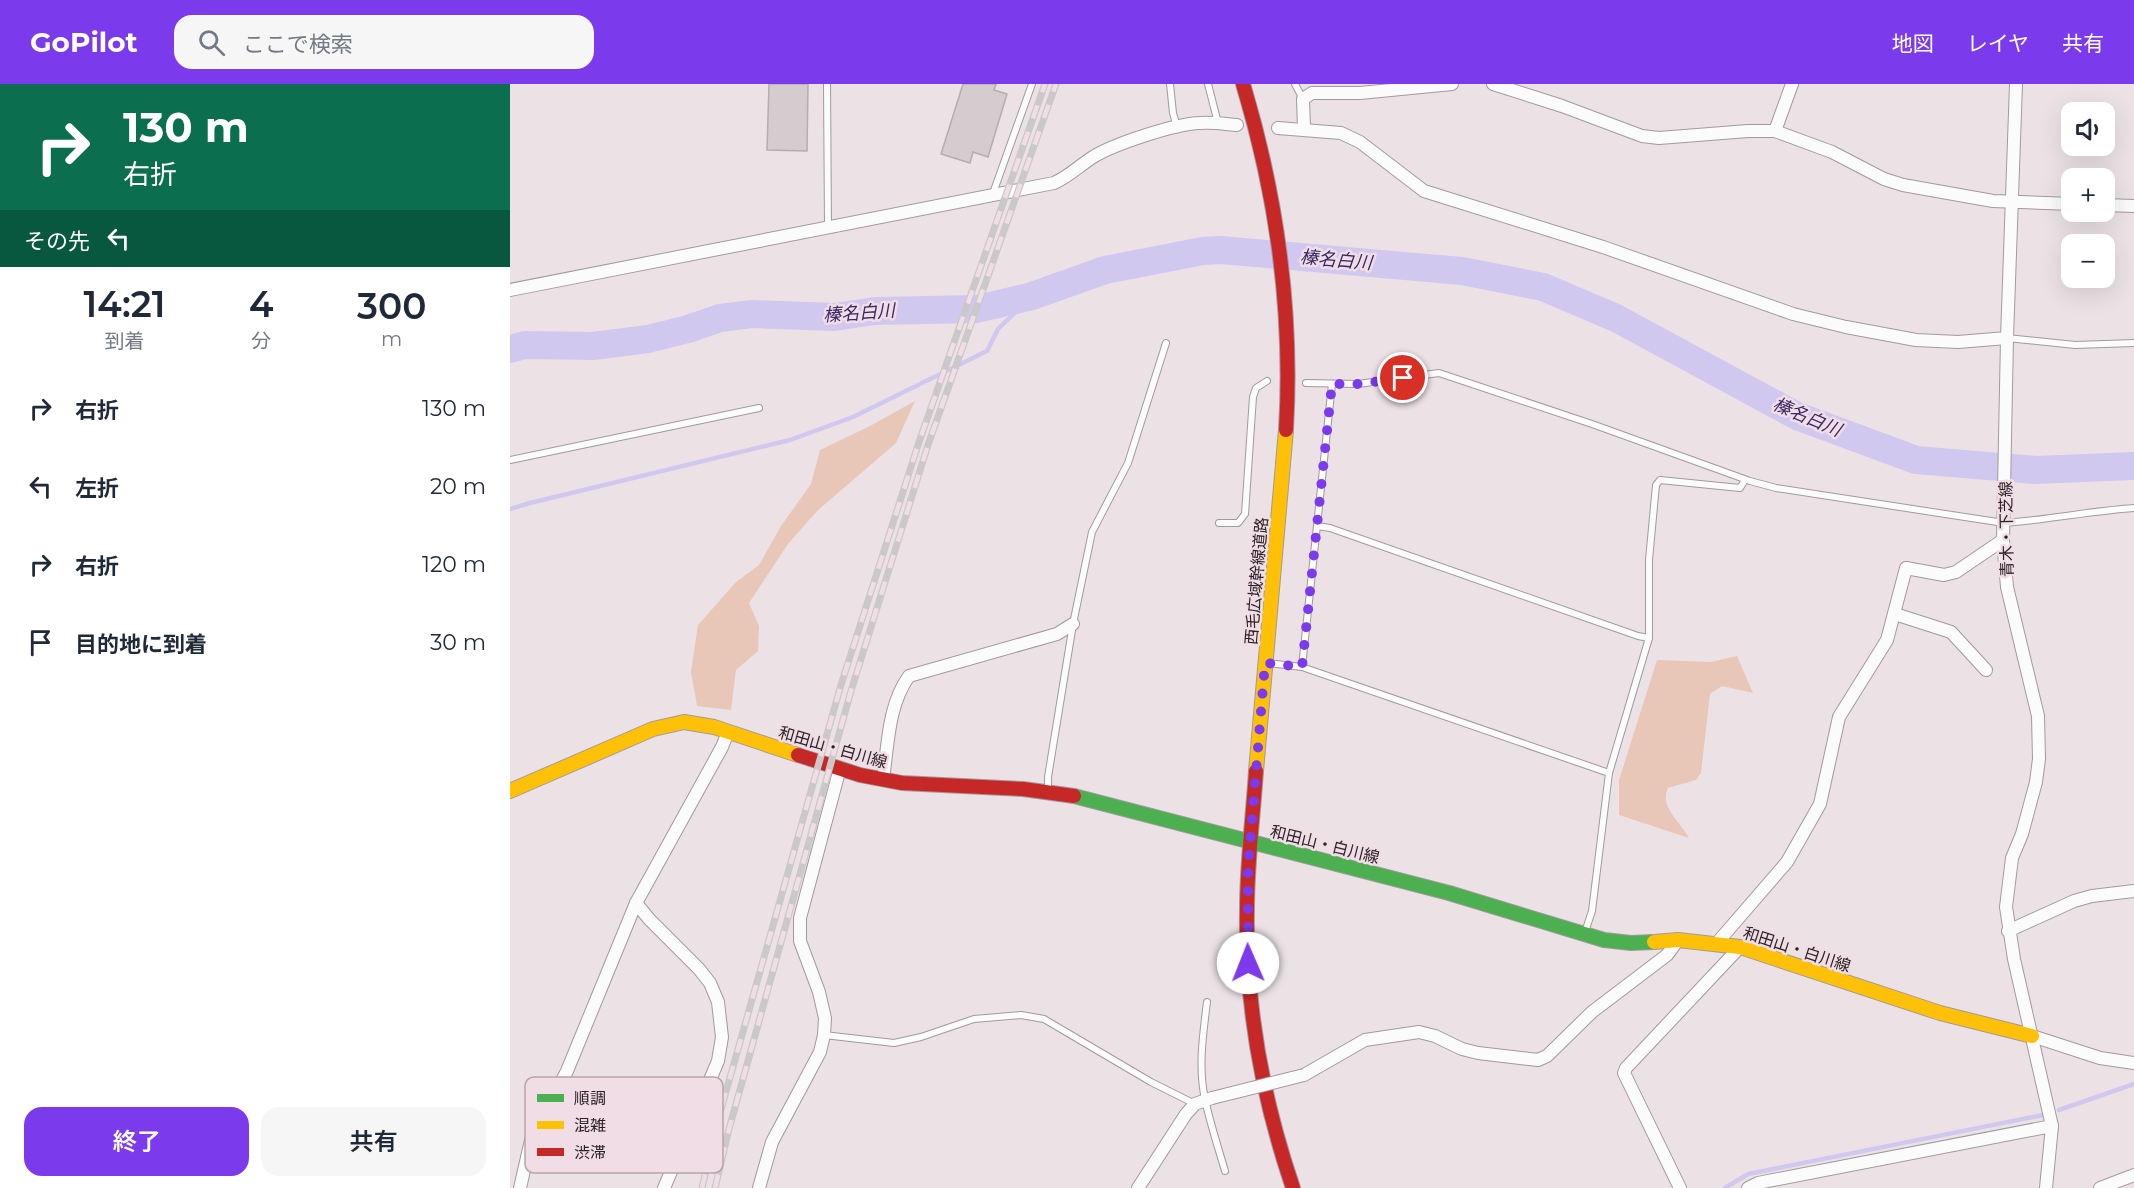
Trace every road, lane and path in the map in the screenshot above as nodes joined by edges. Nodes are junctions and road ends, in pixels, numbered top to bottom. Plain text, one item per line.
1 (827, 84) edge
2 (1032, 84) edge
3 (1170, 84) edge
4 (1208, 84) edge
5 (1244, 84) edge
6 (1295, 84) edge
7 (1452, 84) edge
8 (1493, 84) edge
9 (1792, 84) edge
10 (2016, 84) edge
11 (1371, 88) edge
12 (1303, 99) junction
13 (1218, 124) junction
14 (1237, 125) dead end
15 (1177, 127) junction
16 (1278, 128) dead end
17 (1304, 128) junction
18 (1775, 131) junction
19 (992, 197) junction
20 (2012, 202) junction
21 (2061, 204) edge
22 (2115, 205) edge
23 (2134, 206) edge
24 (828, 226) junction
25 (510, 290) edge
26 (2007, 338) junction
27 (1166, 343) dead end
28 (2134, 343) edge
29 (1267, 381) dead end
30 (1306, 383) dead end
31 (1332, 384) junction
32 (759, 408) dead end
33 (510, 460) edge
34 (1745, 480) junction
35 (2134, 508) edge
36 (1219, 522) dead end
37 (2004, 523) junction
38 (1317, 526) junction
39 (2003, 540) junction
40 (1895, 614) junction
41 (1073, 624) junction
42 (1649, 638) junction
43 (1265, 663) junction
44 (1302, 667) junction
45 (1986, 670) dead end
46 (728, 732) junction
47 (840, 768) junction
48 (1609, 772) junction
49 (883, 779) junction
50 (510, 791) edge
51 (1048, 792) junction
52 (1251, 843) junction
53 (2134, 891) edge
54 (636, 903) junction
55 (2008, 931) junction
56 (1584, 936) junction
57 (1678, 940) junction
58 (1717, 943) junction
59 (1740, 947) junction
60 (1207, 1002) dead end
61 (824, 1035) junction
62 (2031, 1036) junction
63 (2134, 1063) edge
64 (564, 1077) edge
65 (711, 1077) edge
66 (1204, 1101) junction
67 (2052, 1126) junction
68 (525, 1166) edge
69 (1225, 1171) dead end
70 (670, 1173) edge
71 (2134, 1175) edge
72 (520, 1188) edge
73 (664, 1188) edge
74 (759, 1188) edge
75 (1138, 1188) edge
76 (1293, 1188) edge
77 (1680, 1188) edge
78 (1748, 1188) edge
79 (2046, 1188) edge
80 (2100, 1188) edge

1 - 24 lane
2 - 19 lane
3 - 15 lane
4 - 13 lane
5 - 43 street, 西毛広域幹線道路
6 - 12 lane
7 - 11 street
8 - 18 street
9 - 18 street
10 - 20 street, 青木・下芝線
11 - 12 street
12 - 17 street
13 - 14 street
13 - 15 street
15 - 19 street
16 - 17 street
17 - 26 street
18 - 20 street
19 - 24 street
20 - 21 street
20 - 26 street, 青木・下芝線
22 - 23 street
24 - 25 street
26 - 28 lane
26 - 37 street, 青木・下芝線
27 - 41 lane
29 - 36 lane
30 - 31 lane
31 - 34 lane
31 - 38 lane
32 - 33 lane
34 - 37 lane
34 - 42 lane
35 - 37 lane
37 - 39 street, 青木・下芝線
38 - 42 lane
38 - 44 lane
39 - 40 street
39 - 55 street, 青木・下芝線
40 - 45 street
40 - 58 street
41 - 49 street
41 - 51 lane
42 - 48 lane
43 - 44 lane
43 - 52 street, 西毛広域幹線道路
44 - 48 lane
46 - 47 street, 和田山・白川線
46 - 50 street, 和田山・白川線
46 - 54 street
47 - 49 street, 和田山・白川線
47 - 61 street
48 - 56 lane
49 - 51 street, 和田山・白川線
51 - 52 street, 和田山・白川線
52 - 56 street, 和田山・白川線
52 - 76 street, 西毛広域幹線道路
53 - 55 street
54 - 64 street
54 - 65 street
55 - 62 street, 青木・下芝線
56 - 57 street, 和田山・白川線
57 - 58 street, 和田山・白川線
57 - 66 street, bridge
58 - 59 street, 和田山・白川線
59 - 62 street, 和田山・白川線
59 - 77 street
60 - 66 lane
61 - 66 lane
61 - 74 street
62 - 63 street, 和田山・白川線
62 - 67 street, 青木・下芝線
66 - 69 lane
66 - 75 street
67 - 78 street
67 - 79 street, 青木・下芝線
68 - 72 street
70 - 73 street
71 - 80 street

